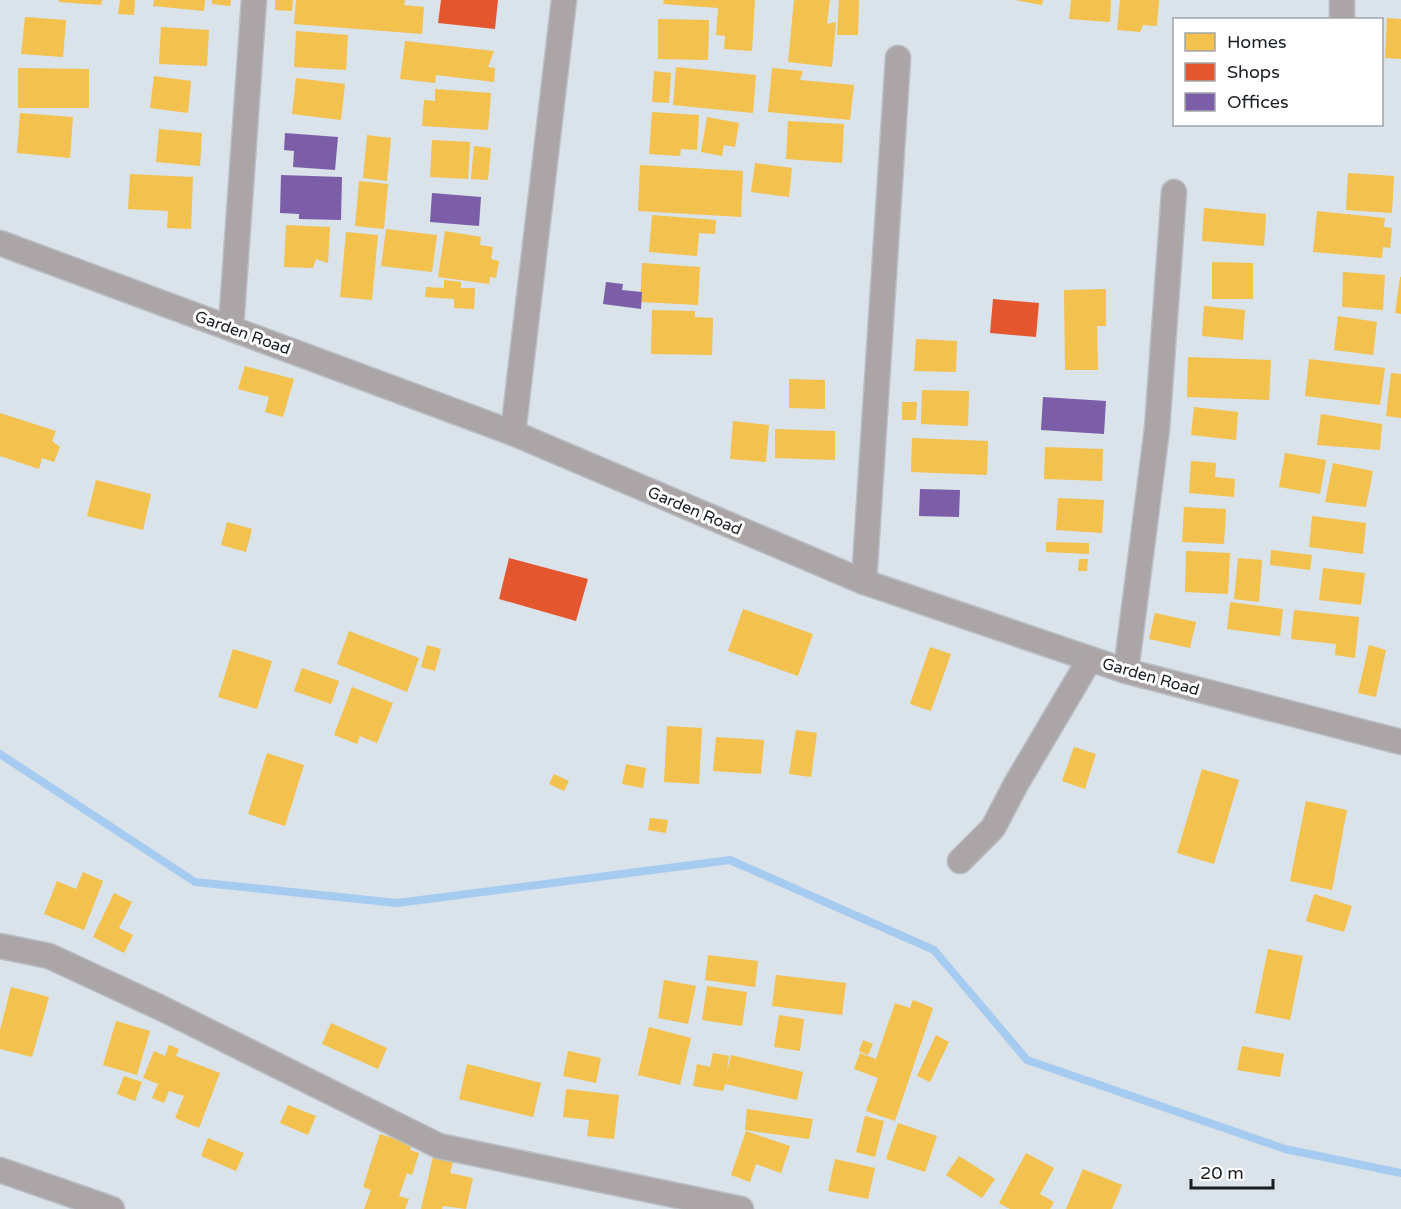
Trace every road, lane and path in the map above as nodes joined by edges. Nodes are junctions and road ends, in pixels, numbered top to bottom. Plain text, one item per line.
1 (254, 0) edge
2 (564, 0) edge
3 (1342, 0) edge
4 (1342, 18) edge
5 (898, 58) dead end
6 (1174, 192) dead end
7 (0, 243) edge
8 (231, 327) junction
9 (513, 433) junction
10 (864, 582) junction
11 (1090, 659) junction
12 (1126, 672) junction
13 (1401, 733) edge
14 (1401, 742) edge
15 (960, 861) dead end
16 (0, 946) edge
17 (0, 1170) edge
18 (112, 1209) edge
19 (741, 1209) edge

1 - 8 street
2 - 9 street
3 - 4 street
5 - 10 street
6 - 12 street
7 - 8 street, Garden Road
8 - 9 street, Garden Road
9 - 10 street, Garden Road
10 - 11 street, Garden Road
11 - 12 street, Garden Road
11 - 15 street
12 - 14 street, Garden Road
13 - 14 street
16 - 19 street
17 - 18 street

